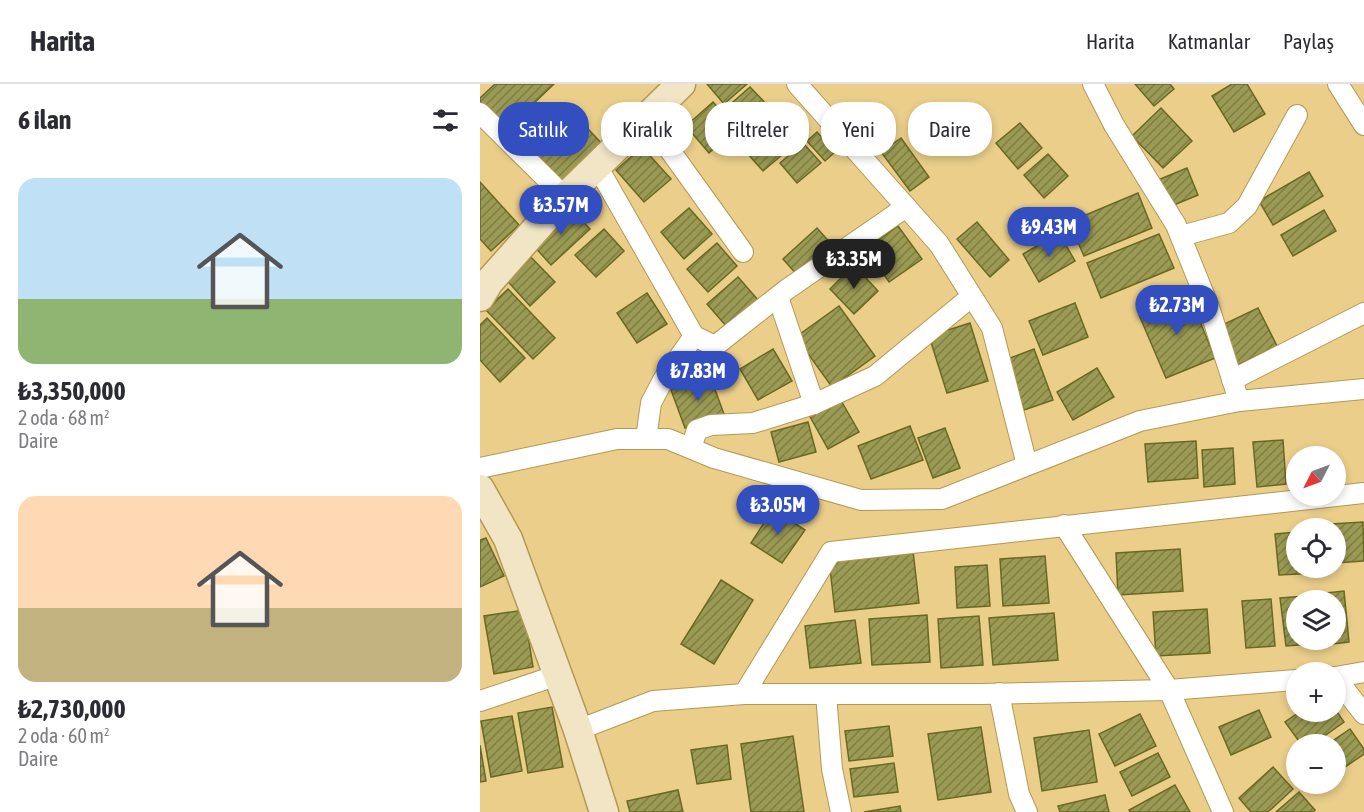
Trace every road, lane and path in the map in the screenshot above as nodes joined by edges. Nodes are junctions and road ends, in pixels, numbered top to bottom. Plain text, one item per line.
1 (681, 84) edge
2 (797, 84) edge
3 (1093, 84) edge
4 (1338, 84) edge
5 (662, 102) edge
6 (480, 113) edge
7 (1297, 115) dead end
8 (1364, 125) edge
9 (607, 156) edge
10 (674, 156) edge
11 (597, 166) junction
12 (565, 197) junction
13 (906, 207) junction
14 (1181, 236) junction
15 (743, 252) dead end
16 (480, 297) edge
17 (778, 297) junction
18 (971, 297) junction
19 (1364, 314) edge
20 (694, 336) junction
21 (1233, 380) junction
22 (1364, 388) edge
23 (1239, 401) junction
24 (814, 404) junction
25 (646, 438) junction
26 (691, 448) junction
27 (1027, 465) junction
28 (480, 468) edge
29 (480, 489) edge
30 (1364, 493) edge
31 (1064, 525) junction
32 (1364, 672) edge
33 (558, 675) junction
34 (1346, 675) edge
35 (1286, 681) edge
36 (1169, 690) junction
37 (1346, 691) edge
38 (999, 693) junction
39 (744, 694) junction
40 (826, 694) junction
41 (480, 700) edge
42 (1364, 714) edge
43 (578, 730) junction
44 (604, 812) edge
45 (841, 812) edge
46 (1027, 812) edge
47 (1223, 812) edge

1 - 5 street
2 - 13 street
3 - 14 street
4 - 8 street
6 - 12 street
7 - 14 street
9 - 11 street
10 - 15 street
11 - 12 street
11 - 20 street
12 - 16 street
13 - 17 street
13 - 18 street
14 - 21 street
17 - 20 street
17 - 24 street
18 - 24 street
18 - 27 street
19 - 21 street
20 - 25 street
21 - 23 street
22 - 23 street
23 - 27 street
24 - 26 street
25 - 26 street
25 - 28 street
26 - 27 street
29 - 33 street
30 - 31 street
31 - 36 street
31 - 39 street
32 - 34 street
33 - 41 street
33 - 43 street
35 - 36 street
36 - 38 street
36 - 47 street
37 - 42 street
38 - 40 street
38 - 46 street
39 - 40 street
39 - 43 street
40 - 45 street
43 - 44 street

